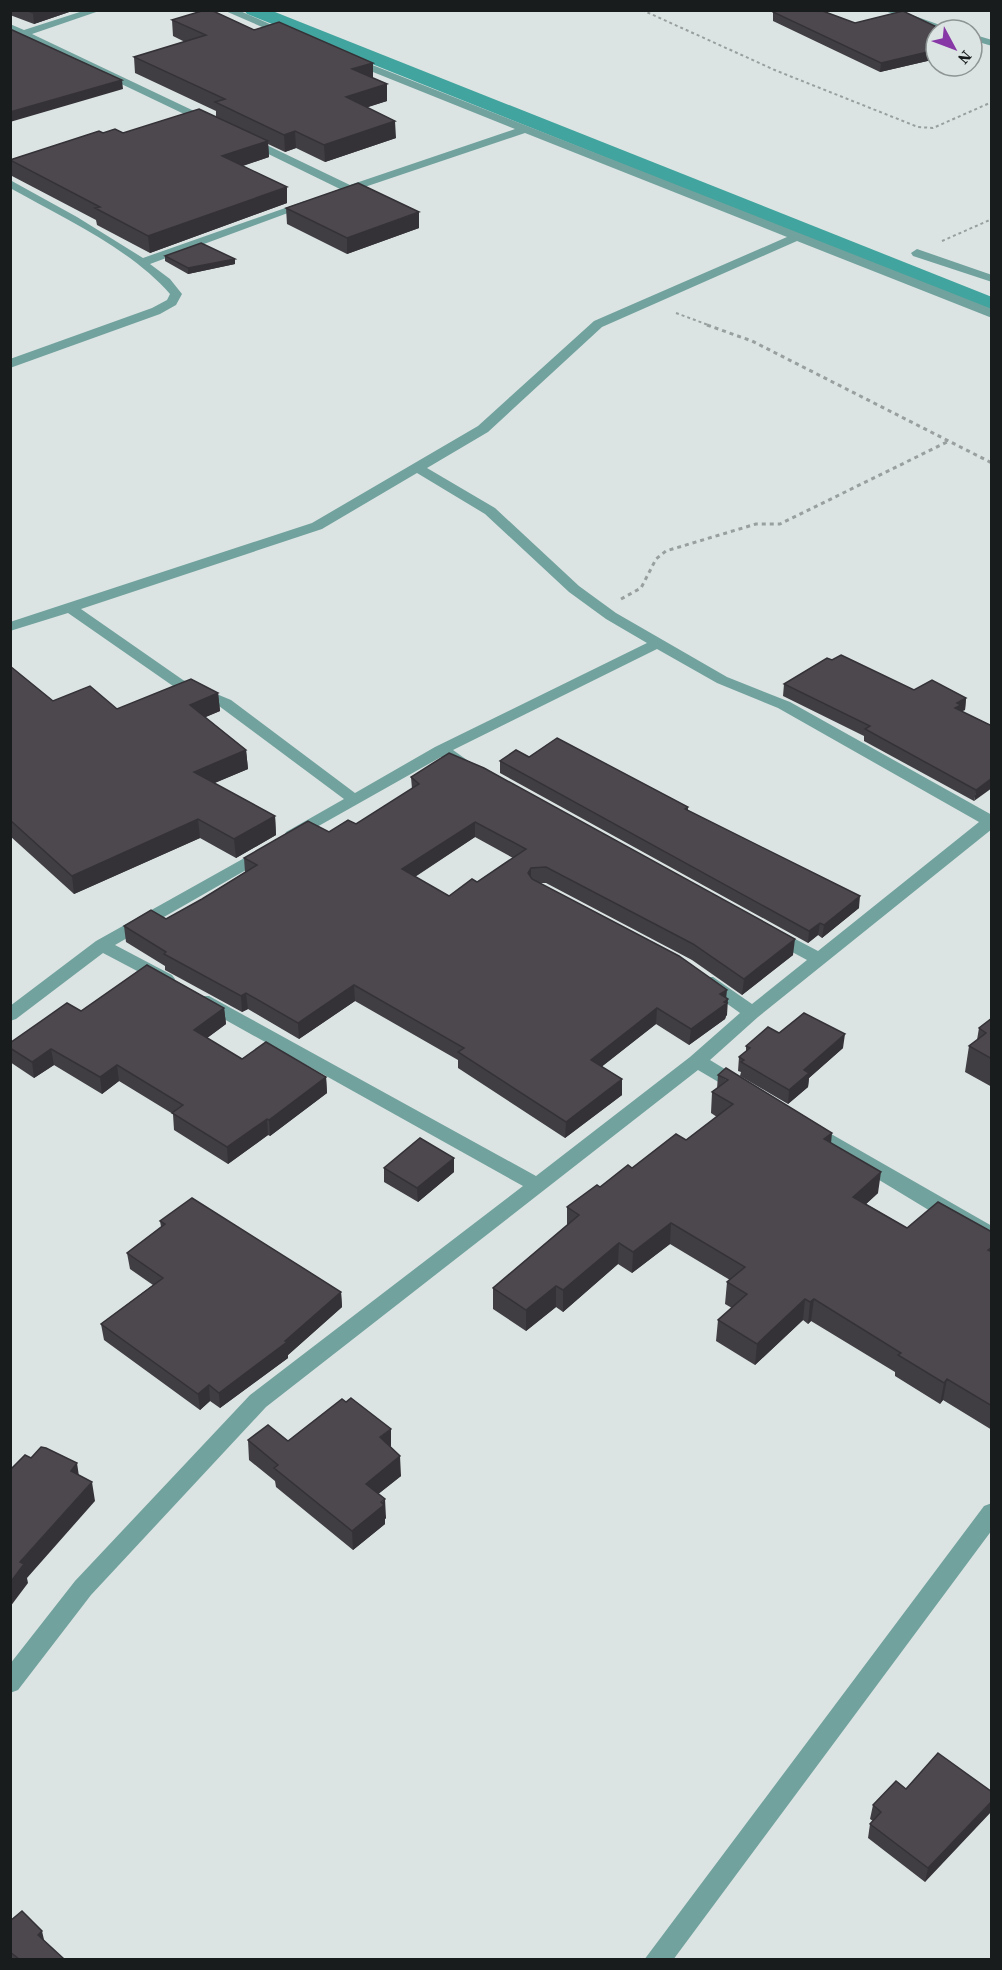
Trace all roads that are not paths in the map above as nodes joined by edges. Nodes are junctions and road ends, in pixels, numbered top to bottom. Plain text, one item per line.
1 (97, 10) edge
2 (228, 10) edge
3 (887, 10) edge
4 (924, 22) edge
5 (10, 27) edge
6 (24, 33) junction
7 (10, 37) edge
8 (294, 37) edge
9 (338, 54) edge
10 (525, 129) junction
11 (10, 183) edge
12 (349, 189) junction
13 (798, 236) junction
14 (917, 253) dead end
15 (141, 262) junction
16 (992, 279) edge
17 (992, 314) edge
18 (10, 364) edge
19 (419, 469) junction
20 (69, 607) junction
21 (10, 627) edge
22 (658, 643) junction
23 (441, 750) junction
24 (482, 773) edge
25 (355, 800) junction
26 (991, 821) edge
27 (758, 926) edge
28 (102, 945) junction
29 (820, 960) junction
30 (694, 972) edge
31 (752, 1013) junction
32 (10, 1015) edge
33 (697, 1061) junction
34 (756, 1097) edge
35 (796, 1121) edge
36 (537, 1185) junction
37 (992, 1235) edge
38 (992, 1512) edge
39 (10, 1683) edge
40 (657, 1959) edge

1 - 6 street
2 - 8 street
3 - 4 street
5 - 6 street
6 - 7 street
6 - 12 street
9 - 10 street
10 - 12 street
10 - 13 street
11 - 15 street
12 - 15 street
13 - 17 street
13 - 19 street
14 - 16 street
15 - 18 street
19 - 20 street
19 - 22 street
20 - 21 street
20 - 25 street
22 - 23 street
22 - 26 street
23 - 24 street
23 - 25 street
25 - 28 street
26 - 29 street
27 - 29 street
28 - 32 street
28 - 36 street
29 - 31 street
30 - 31 street
31 - 33 street
33 - 34 street
33 - 36 street
35 - 37 street
36 - 39 street
38 - 40 street

